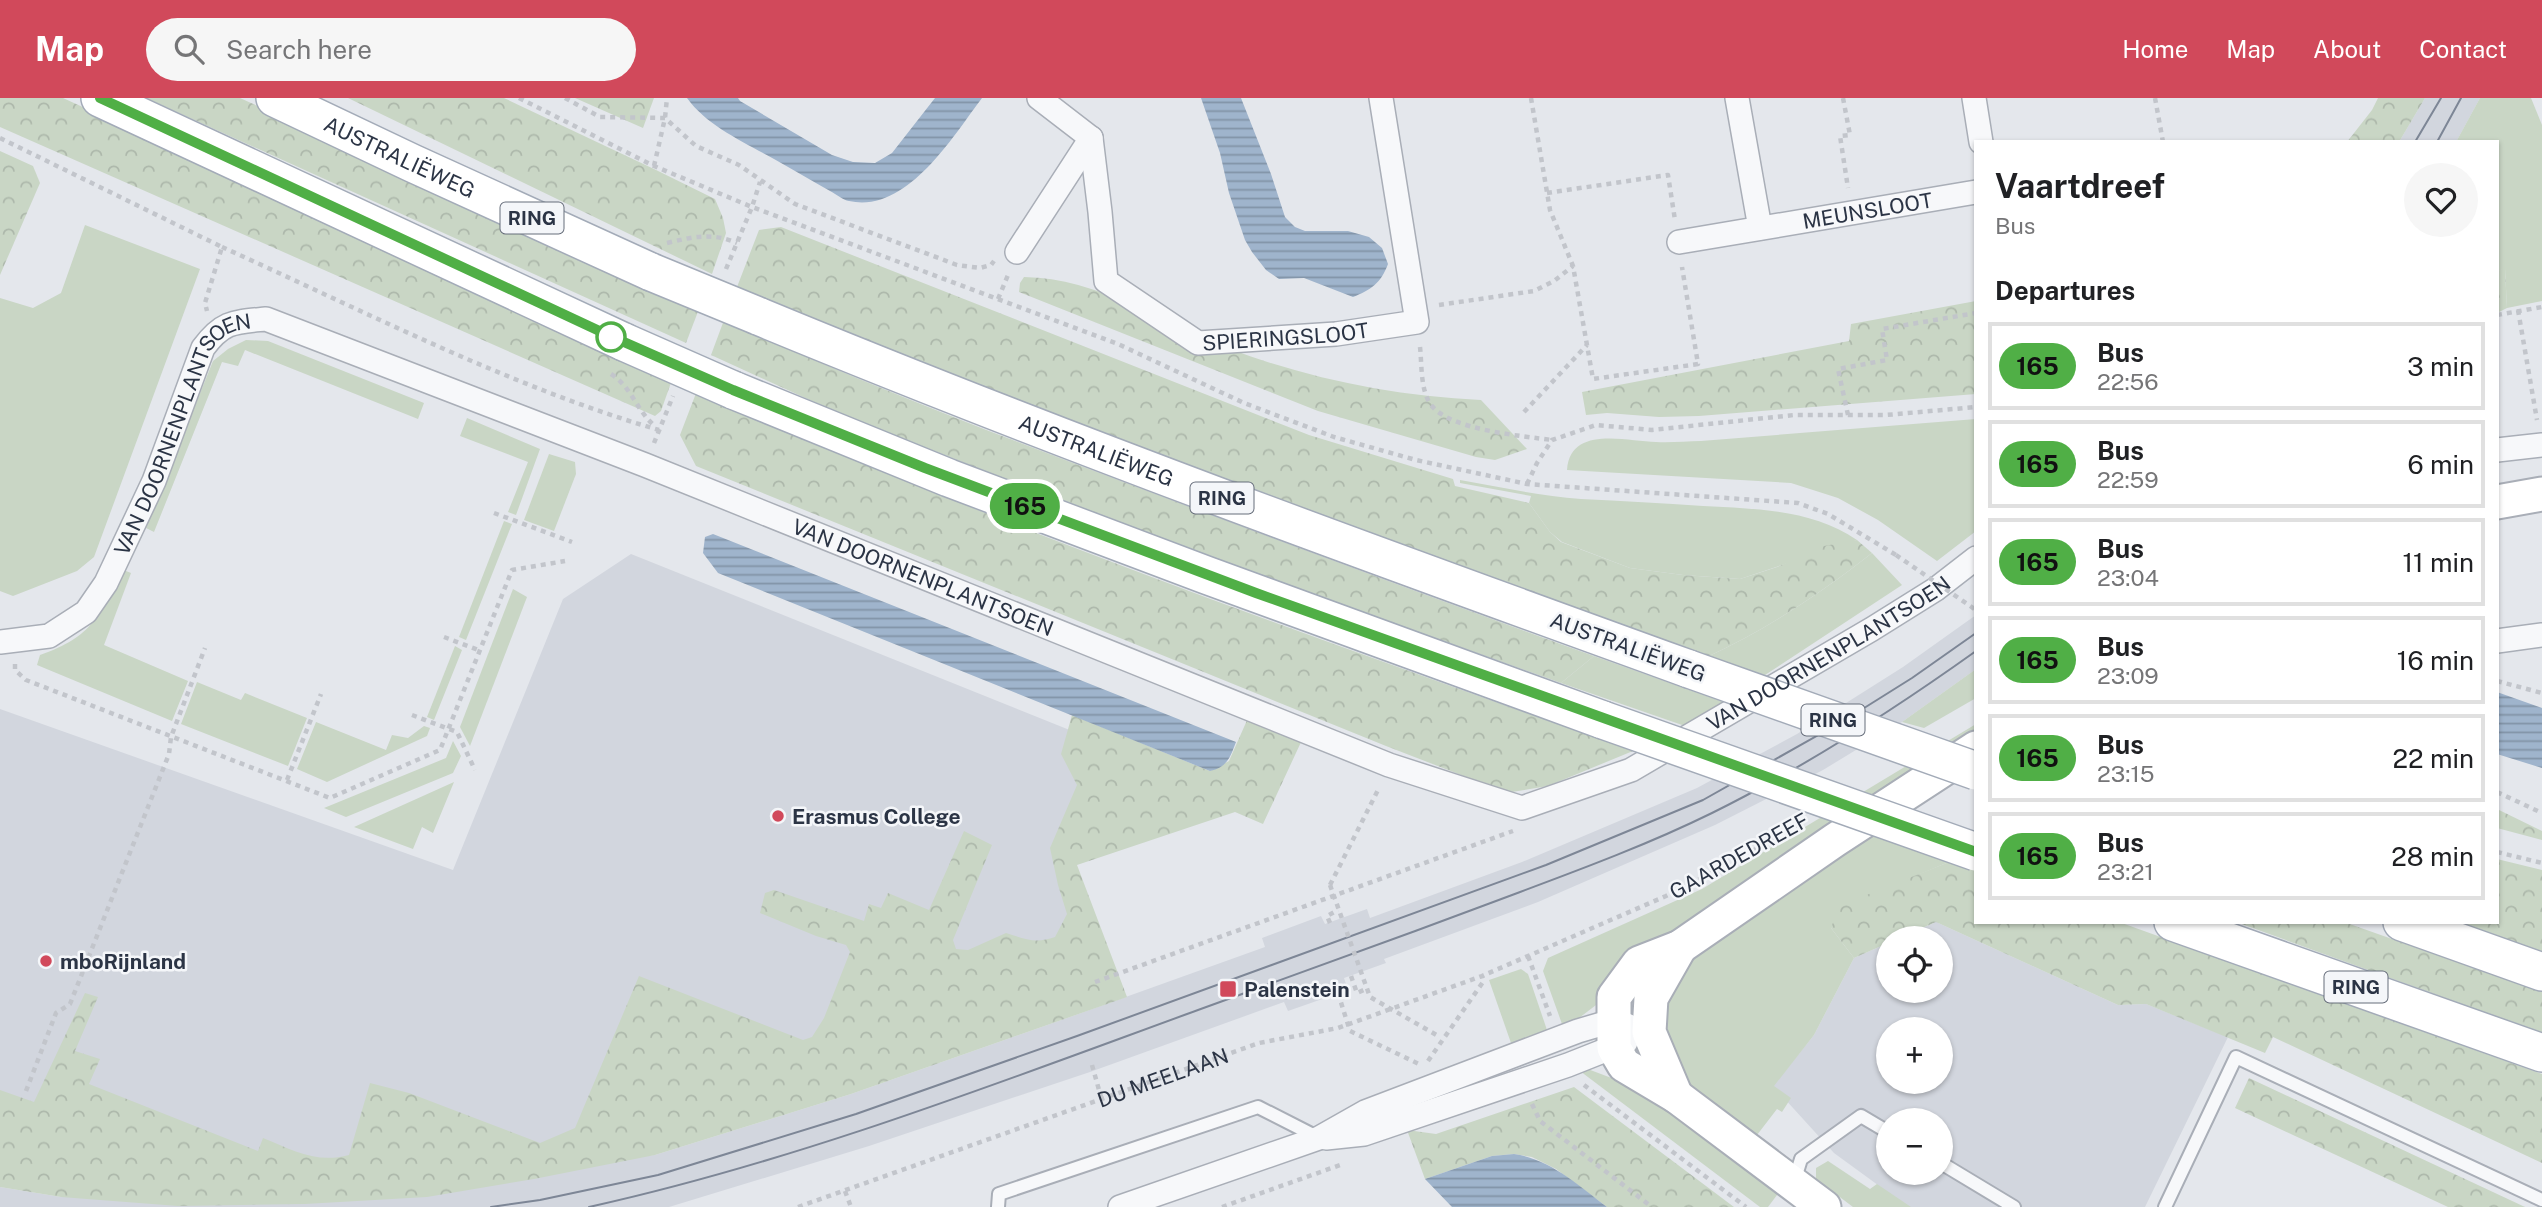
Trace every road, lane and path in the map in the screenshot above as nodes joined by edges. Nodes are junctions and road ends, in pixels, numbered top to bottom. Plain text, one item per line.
1 (100, 98) edge
2 (275, 98) edge
3 (565, 98) edge
4 (667, 98) edge
5 (1039, 98) edge
6 (1381, 98) edge
7 (1531, 98) edge
8 (1737, 98) edge
9 (1843, 98) edge
10 (1974, 98) edge
11 (2155, 98) edge
12 (665, 118) junction
13 (0, 138) edge
14 (1091, 138) junction
15 (1981, 140) edge
16 (2163, 140) edge
17 (654, 166) dead end
18 (760, 182) junction
19 (1974, 192) edge
20 (1547, 193) junction
21 (1852, 213) junction
22 (1760, 228) junction
23 (737, 243) junction
24 (1679, 243) junction
25 (222, 247) junction
26 (1017, 252) joint
27 (659, 257) junction
28 (1573, 266) junction
29 (722, 281) dead end
30 (2542, 307) edge
31 (2518, 310) junction
32 (1974, 313) edge
33 (1416, 315) junction
34 (2499, 315) edge
35 (214, 332) junction
36 (1587, 345) junction
37 (624, 382) dead end
38 (675, 393) dead end
39 (1974, 407) edge
40 (1524, 412) dead end
41 (1848, 415) junction
42 (659, 430) junction
43 (1552, 440) junction
44 (2542, 445) edge
45 (2499, 450) edge
46 (645, 465) junction
47 (1527, 484) dead end
48 (2542, 494) edge
49 (2499, 502) edge
50 (494, 513) dead end
51 (572, 542) dead end
52 (1896, 555) dead end
53 (1974, 560) edge
54 (565, 561) dead end
55 (1974, 609) edge
56 (2542, 635) edge
57 (444, 637) dead end
58 (2499, 641) edge
59 (6, 642) edge
60 (205, 648) dead end
61 (481, 652) junction
62 (2499, 682) edge
63 (2542, 693) edge
64 (321, 694) dead end
65 (412, 715) dead end
66 (448, 728) junction
67 (171, 737) junction
68 (1974, 749) edge
69 (475, 770) dead end
70 (1974, 770) edge
71 (287, 780) junction
72 (1377, 791) dead end
73 (2499, 793) edge
74 (1539, 802) junction
75 (2542, 813) edge
76 (1806, 820) dead end
77 (1974, 851) edge
78 (2499, 852) edge
79 (2542, 863) edge
80 (1338, 911) junction
81 (1329, 923) dead end
82 (2179, 924) edge
83 (2408, 924) edge
84 (1680, 947) junction
85 (1528, 956) junction
86 (2542, 972) edge
87 (1351, 976) dead end
88 (1482, 976) junction
89 (1095, 982) dead end
90 (1366, 989) junction
91 (1338, 993) dead end
92 (1348, 1024) junction
93 (1649, 1032) junction
94 (1613, 1034) junction
95 (1440, 1037) dead end
96 (1558, 1038) junction
97 (2542, 1053) edge
98 (1092, 1065) dead end
99 (1568, 1065) junction
100 (26, 1091) dead end
101 (1676, 1096) junction
102 (1101, 1097) junction
103 (1529, 1098) dead end
104 (1876, 1125) edge
105 (1319, 1138) junction
106 (1953, 1170) edge
107 (1793, 1184) junction
108 (845, 1191) junction
109 (2542, 1200) edge
110 (798, 1207) edge
111 (850, 1207) edge
112 (998, 1207) edge
113 (1119, 1207) edge
114 (1652, 1207) edge
115 (1746, 1207) edge
116 (1824, 1207) edge
117 (2014, 1207) edge
118 (2165, 1207) edge

1 - 77 main road, bridge
2 - 27 main road, AUSTRALIËWEG / RING
3 - 12 path
4 - 12 path
5 - 14 street
6 - 33 street
7 - 20 path
8 - 22 street
9 - 21 path
10 - 15 street
11 - 16 path
12 - 17 path
12 - 18 path
13 - 25 path
14 - 26 street
14 - 33 street, SPIERINGSLOOT
18 - 23 path
18 - 26 path
19 - 21 street, MEUNSLOOT
20 - 24 path
20 - 28 path
21 - 22 street, MEUNSLOOT
22 - 24 street, MEUNSLOOT
23 - 27 path
23 - 29 path
24 - 36 path
25 - 35 path
25 - 42 path
27 - 70 main road, AUSTRALIËWEG / RING, bridge
28 - 33 path
28 - 36 path
30 - 31 path
31 - 34 path
31 - 44 path
32 - 41 path
33 - 43 path
35 - 46 street, VAN DOORNENPLANTSOEN
35 - 59 street, VAN DOORNENPLANTSOEN
36 - 40 path
37 - 42 path
38 - 42 path
39 - 41 path
41 - 43 path
42 - 46 path
43 - 47 path
44 - 45 street
46 - 74 street, VAN DOORNENPLANTSOEN
48 - 49 street
50 - 51 path
52 - 55 path, bridge
53 - 74 street, VAN DOORNENPLANTSOEN
54 - 61 path
56 - 58 street
57 - 61 path
59 - 67 path
60 - 67 path
61 - 66 path
62 - 63 path
64 - 71 path
65 - 66 path
66 - 69 path
66 - 71 path
67 - 71 path
67 - 100 path
68 - 84 street, GAARDEDREEF
72 - 80 path, bridge
73 - 75 path
74 - 89 path
76 - 85 path, GAARDEDREEF
78 - 79 path
80 - 81 path
80 - 90 path, bridge
82 - 97 main road, RING
83 - 86 main road
84 - 93 street, GAARDEDREEF
84 - 94 street, GAARDEDREEF
85 - 88 path, DU MEELAAN
85 - 96 path
87 - 90 path
88 - 92 path, DU MEELAAN
88 - 92 path
90 - 95 path, bridge
91 - 92 path
92 - 102 path, DU MEELAAN
93 - 94 street
93 - 101 street
94 - 96 street
94 - 99 street
94 - 101 street
96 - 105 street
98 - 102 path
99 - 105 street
99 - 115 path
101 - 107 street
102 - 108 path, DU MEELAAN
103 - 114 path
104 - 107 lane
105 - 112 lane
105 - 113 street
106 - 117 lane
107 - 116 street
108 - 110 path, DU MEELAAN
108 - 111 path
109 - 118 lane

